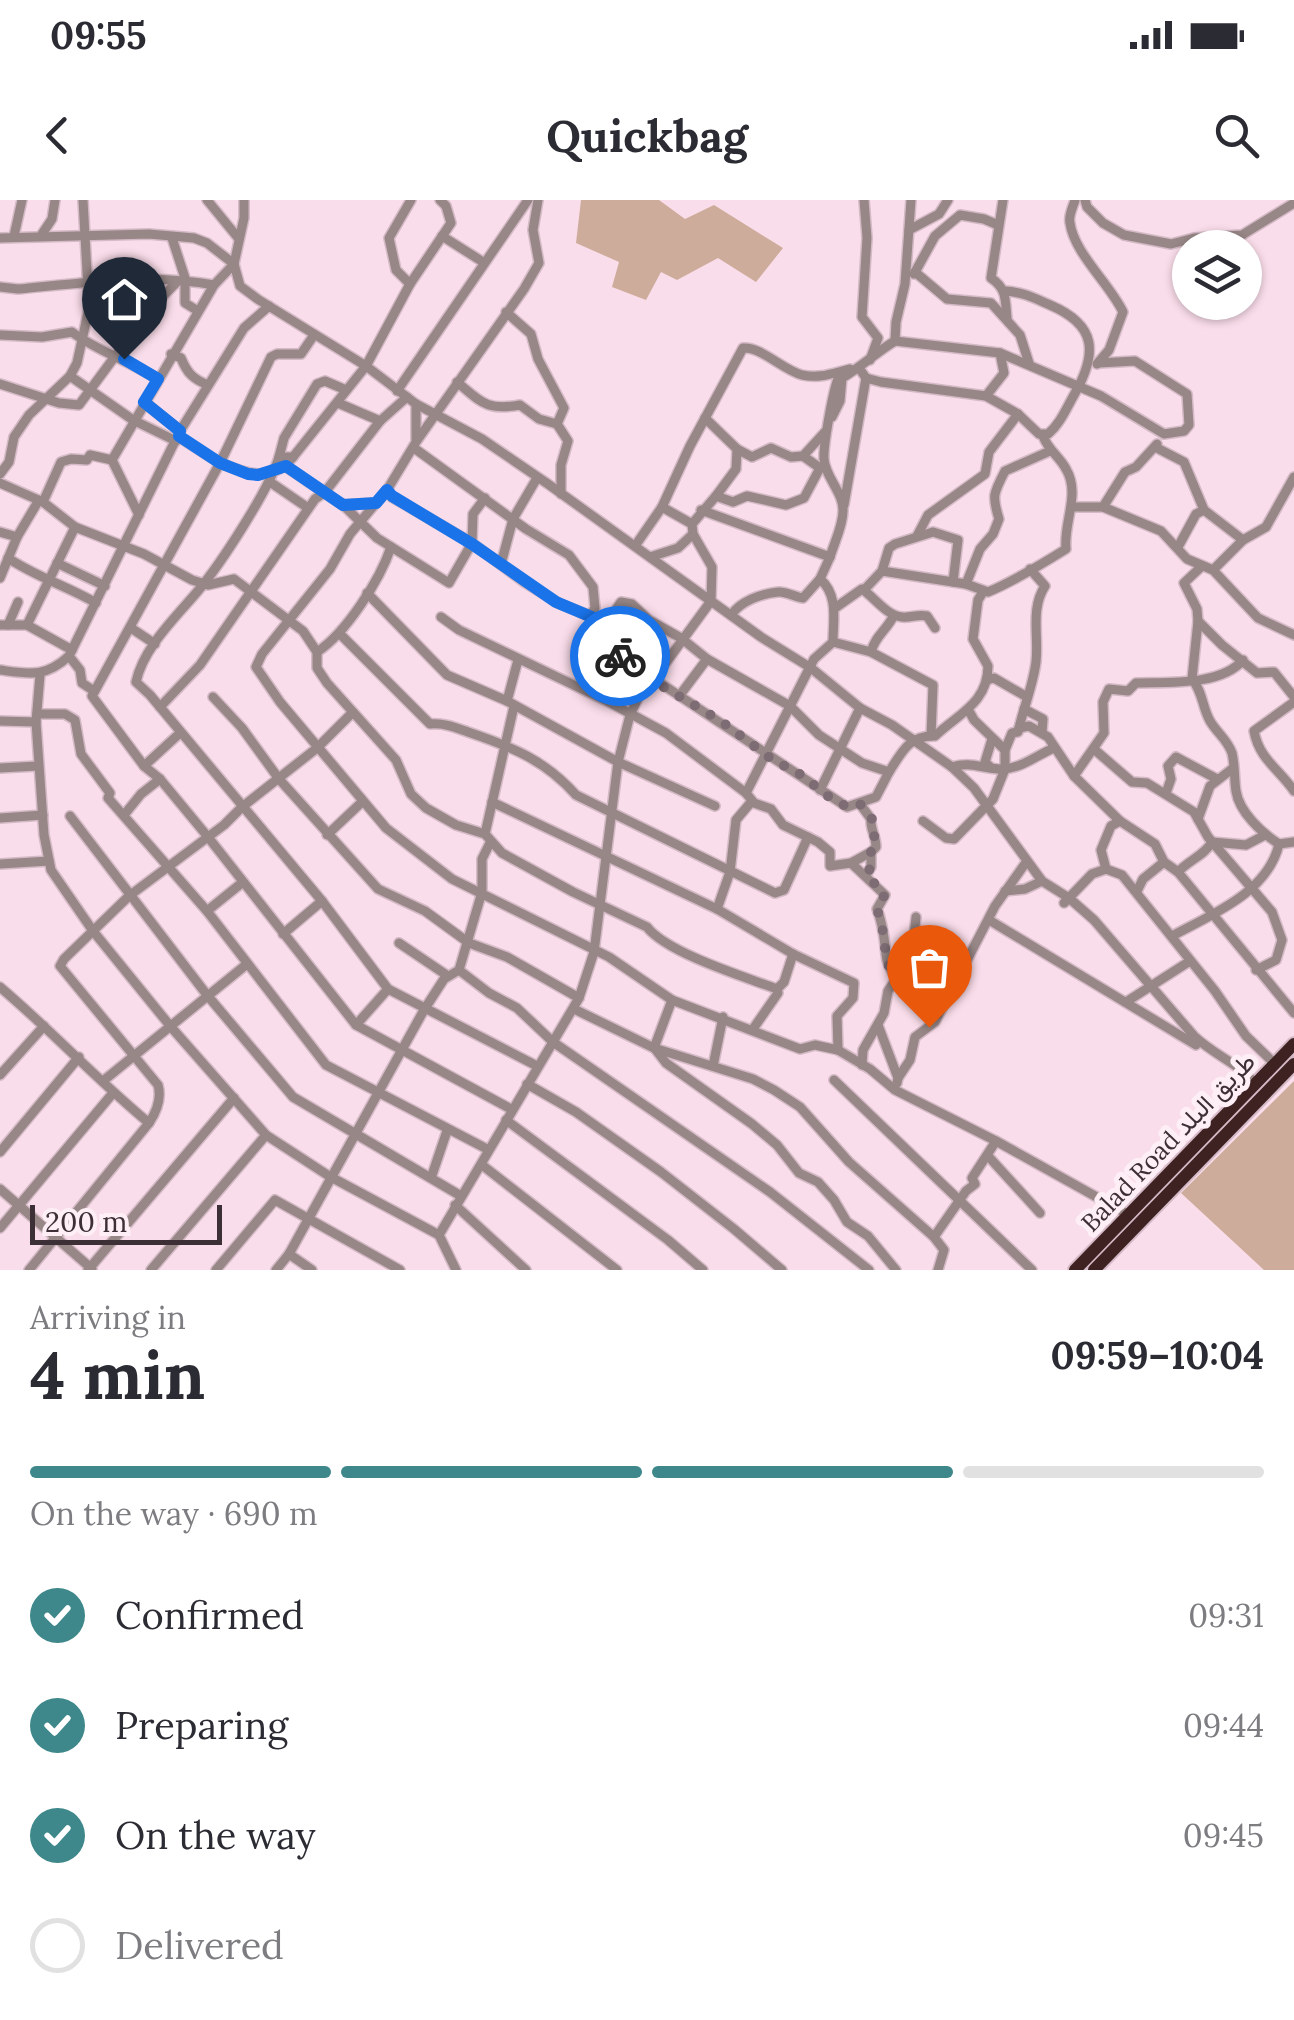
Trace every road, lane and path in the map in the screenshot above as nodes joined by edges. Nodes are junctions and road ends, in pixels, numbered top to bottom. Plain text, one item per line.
1 (22, 200) edge
2 (54, 200) edge
3 (83, 200) edge
4 (208, 200) edge
5 (244, 200) edge
6 (411, 200) edge
7 (440, 200) edge
8 (528, 200) edge
9 (538, 200) edge
10 (864, 200) edge
11 (911, 200) edge
12 (948, 200) edge
13 (1002, 200) edge
14 (1075, 200) edge
15 (1085, 200) edge
16 (1294, 203) edge
17 (998, 225) junction
18 (909, 230) junction
19 (42, 234) junction
20 (82, 234) junction
21 (14, 236) junction
22 (442, 236) junction
23 (0, 238) edge
24 (172, 238) junction
25 (239, 239) junction
26 (484, 262) junction
27 (234, 264) junction
28 (916, 272) junction
29 (180, 281) junction
30 (86, 284) junction
31 (410, 284) junction
32 (904, 284) junction
33 (214, 285) junction
34 (0, 287) edge
35 (1005, 291) junction
36 (166, 292) junction
37 (185, 303) junction
38 (268, 306) junction
39 (198, 311) junction
40 (506, 312) junction
41 (1007, 318) junction
42 (314, 335) junction
43 (0, 336) edge
44 (81, 338) junction
45 (895, 341) junction
46 (1000, 353) junction
47 (115, 354) junction
48 (171, 354) junction
49 (1029, 363) junction
50 (1100, 363) junction
51 (366, 366) junction
52 (860, 366) junction
53 (1086, 369) junction
54 (70, 376) junction
55 (866, 378) junction
56 (158, 379) junction
57 (456, 382) junction
58 (0, 384) edge
59 (208, 385) junction
60 (1080, 386) junction
61 (346, 390) junction
62 (89, 391) junction
63 (397, 391) junction
64 (986, 396) junction
65 (46, 397) junction
66 (406, 398) junction
67 (144, 402) junction
68 (338, 403) junction
69 (416, 404) junction
70 (436, 414) junction
71 (1018, 414) junction
72 (705, 418) junction
73 (133, 420) junction
74 (380, 421) junction
75 (558, 424) junction
76 (825, 432) junction
77 (1164, 434) junction
78 (178, 436) junction
79 (1043, 436) junction
80 (415, 445) junction
81 (1155, 447) junction
82 (737, 449) junction
83 (1050, 451) junction
84 (804, 456) junction
85 (112, 460) junction
86 (283, 462) junction
87 (220, 463) junction
88 (0, 474) edge
89 (1294, 476) edge
90 (537, 478) junction
91 (270, 482) junction
92 (0, 483) edge
93 (387, 490) junction
94 (325, 492) junction
95 (562, 494) junction
96 (716, 496) junction
97 (485, 498) junction
98 (41, 501) junction
99 (376, 503) junction
100 (343, 505) junction
101 (662, 507) junction
102 (1072, 507) junction
103 (1103, 507) junction
104 (308, 508) junction
105 (843, 508) junction
106 (702, 510) junction
107 (1204, 510) junction
108 (139, 515) junction
109 (514, 519) junction
110 (358, 523) junction
111 (74, 527) junction
112 (692, 529) junction
113 (0, 532) edge
114 (918, 536) junction
115 (17, 537) junction
116 (1244, 540) junction
117 (472, 544) junction
118 (635, 546) junction
119 (1178, 546) junction
120 (391, 547) junction
121 (123, 548) junction
122 (650, 557) junction
123 (830, 557) junction
124 (8, 558) junction
125 (57, 563) junction
126 (501, 564) junction
127 (1202, 566) junction
128 (164, 567) junction
129 (1030, 568) junction
130 (1213, 570) junction
131 (882, 572) junction
132 (0, 578) edge
133 (820, 579) junction
134 (49, 581) junction
135 (952, 582) junction
136 (203, 584) junction
137 (966, 584) junction
138 (105, 586) junction
139 (864, 590) junction
140 (252, 592) junction
141 (983, 592) junction
142 (368, 593) junction
143 (18, 602) dead end
144 (711, 602) junction
145 (96, 603) junction
146 (835, 608) junction
147 (731, 615) junction
148 (894, 615) junction
149 (590, 616) junction
150 (441, 617) dead end
151 (288, 620) junction
152 (1198, 622) junction
153 (4, 625) edge
154 (26, 626) junction
155 (605, 626) junction
156 (131, 628) junction
157 (935, 628) dead end
158 (340, 634) junction
159 (1294, 635) edge
160 (682, 638) junction
161 (832, 642) junction
162 (155, 644) junction
163 (317, 652) junction
164 (871, 652) junction
165 (71, 653) junction
166 (707, 659) junction
167 (518, 660) junction
168 (1243, 660) junction
169 (811, 668) junction
170 (0, 670) edge
171 (40, 675) junction
172 (652, 679) junction
173 (1192, 679) junction
174 (986, 680) junction
175 (94, 691) junction
176 (680, 696) junction
177 (213, 697) dead end
178 (1027, 697) junction
179 (1294, 699) edge
180 (511, 704) junction
181 (790, 706) junction
182 (160, 707) junction
183 (860, 708) junction
184 (1024, 709) junction
185 (969, 711) junction
186 (352, 713) junction
187 (630, 715) junction
188 (37, 718) junction
189 (0, 722) edge
190 (1019, 728) junction
191 (180, 733) junction
192 (1042, 733) junction
193 (933, 736) junction
194 (992, 739) junction
195 (911, 740) junction
196 (506, 744) junction
197 (317, 748) junction
198 (839, 748) junction
199 (1054, 748) junction
200 (1005, 750) junction
201 (1095, 750) junction
202 (765, 753) junction
203 (931, 754) junction
204 (618, 762) junction
205 (38, 766) junction
206 (144, 766) junction
207 (952, 767) junction
208 (987, 767) junction
209 (0, 768) edge
210 (1232, 769) junction
211 (1005, 770) junction
212 (889, 772) junction
213 (1074, 776) junction
214 (1216, 778) junction
215 (160, 779) junction
216 (279, 779) junction
217 (974, 788) junction
218 (820, 790) junction
219 (1294, 791) edge
220 (1166, 792) junction
221 (749, 797) junction
222 (363, 801) junction
223 (492, 802) junction
224 (860, 804) junction
225 (242, 806) junction
226 (715, 806) dead end
227 (988, 807) junction
228 (611, 812) junction
229 (43, 815) junction
230 (70, 816) dead end
231 (124, 816) junction
232 (0, 818) edge
233 (1198, 818) junction
234 (923, 821) dead end
235 (1120, 822) junction
236 (327, 835) junction
237 (1264, 835) junction
238 (208, 837) junction
239 (808, 837) junction
240 (487, 839) junction
241 (1212, 842) junction
242 (1294, 842) edge
243 (1279, 844) junction
244 (871, 852) junction
245 (607, 855) junction
246 (49, 860) junction
247 (1027, 861) junction
248 (1164, 862) junction
249 (851, 863) junction
250 (0, 864) edge
251 (170, 866) junction
252 (1106, 869) junction
253 (730, 872) junction
254 (1178, 872) junction
255 (866, 875) junction
256 (1042, 881) junction
257 (243, 882) junction
258 (1249, 888) junction
259 (1005, 891) junction
260 (1137, 891) junction
261 (482, 892) junction
262 (129, 896) junction
263 (322, 901) junction
264 (1066, 901) junction
265 (598, 904) junction
266 (717, 909) junction
267 (207, 911) junction
268 (1214, 917) junction
269 (916, 918) dead end
270 (989, 920) junction
271 (92, 931) junction
272 (283, 934) junction
273 (1172, 936) junction
274 (469, 943) junction
275 (399, 944) dead end
276 (594, 952) junction
277 (794, 954) junction
278 (1190, 960) junction
279 (247, 964) junction
280 (459, 970) junction
281 (1256, 970) junction
282 (448, 976) junction
283 (897, 980) junction
284 (1149, 986) junction
285 (388, 989) junction
286 (777, 989) junction
287 (4, 990) edge
288 (208, 995) junction
289 (672, 1000) junction
290 (0, 1002) edge
291 (1126, 1002) junction
292 (576, 1004) junction
293 (424, 1010) junction
294 (1294, 1013) edge
295 (938, 1016) junction
296 (723, 1018) junction
297 (878, 1024) junction
298 (356, 1025) junction
299 (44, 1026) junction
300 (170, 1027) junction
301 (752, 1029) junction
302 (552, 1042) junction
303 (1294, 1044) edge
304 (654, 1048) junction
305 (403, 1050) junction
306 (838, 1050) junction
307 (1220, 1055) junction
308 (133, 1056) junction
309 (79, 1057) junction
310 (1274, 1064) junction
311 (1294, 1064) edge
312 (538, 1066) junction
313 (712, 1066) junction
314 (862, 1066) junction
315 (0, 1075) edge
316 (898, 1078) junction
317 (834, 1080) dead end
318 (103, 1081) junction
319 (527, 1084) junction
320 (1256, 1084) junction
321 (895, 1090) junction
322 (113, 1093) junction
323 (378, 1093) junction
324 (234, 1098) junction
325 (511, 1109) junction
326 (506, 1120) junction
327 (149, 1123) junction
328 (447, 1130) junction
329 (354, 1132) junction
330 (266, 1135) junction
331 (996, 1141) junction
332 (488, 1150) junction
333 (0, 1152) edge
334 (988, 1156) junction
335 (482, 1165) junction
336 (329, 1176) junction
337 (430, 1178) junction
338 (0, 1189) edge
339 (458, 1200) junction
340 (960, 1201) junction
341 (20, 1205) junction
342 (1040, 1213) dead end
343 (1128, 1215) junction
344 (306, 1218) junction
345 (0, 1228) edge
346 (439, 1235) junction
347 (934, 1238) junction
348 (56, 1240) junction
349 (288, 1254) junction
350 (90, 1269) edge
351 (1098, 1269) edge
352 (29, 1270) edge
353 (151, 1270) edge
354 (216, 1270) edge
355 (276, 1270) edge
356 (312, 1270) edge
357 (400, 1270) edge
358 (456, 1270) edge
359 (526, 1270) edge
360 (617, 1270) edge
361 (703, 1270) edge
362 (782, 1270) edge
363 (869, 1270) edge
364 (896, 1270) edge
365 (938, 1270) edge
366 (1032, 1270) edge
367 (1075, 1270) edge

1 - 21 street
2 - 19 street
3 - 20 street
4 - 25 street
5 - 25 street
6 - 31 street
7 - 22 street
8 - 26 street
9 - 40 street
10 - 52 street
11 - 18 street
12 - 18 street
13 - 17 street
14 - 50 street
15 - 16 street
17 - 28 street
17 - 35 street
18 - 32 street
19 - 20 street
19 - 21 street
20 - 24 street
20 - 30 street
21 - 23 street
22 - 26 street
22 - 31 street
24 - 27 street
24 - 29 street
25 - 27 street
26 - 63 street
27 - 33 street
27 - 38 street
28 - 32 street
28 - 41 street
29 - 30 street
29 - 33 street
29 - 36 street
29 - 37 street
30 - 34 street
30 - 44 street
31 - 51 street
32 - 45 street
33 - 39 street
35 - 41 street
35 - 53 street
36 - 37 street
36 - 47 street
37 - 39 street
38 - 42 street
38 - 59 street
39 - 48 street
40 - 57 street
40 - 75 street
41 - 49 street
42 - 51 street
42 - 87 street
43 - 44 street
44 - 47 street
44 - 54 street
45 - 46 street
45 - 52 street
46 - 49 street
46 - 64 street
47 - 56 street
47 - 62 street
48 - 56 street
48 - 59 street
49 - 60 street
50 - 53 street
50 - 77 street
51 - 61 street
51 - 63 street
52 - 55 street
52 - 72 street
52 - 76 street
53 - 60 street
54 - 62 street
54 - 65 street
55 - 64 street
55 - 105 street
56 - 67 street
57 - 70 street
57 - 75 street
58 - 65 street
59 - 78 street
60 - 77 street
60 - 79 street
61 - 68 street
61 - 86 street
62 - 65 street
62 - 73 street
63 - 66 street
64 - 71 street
65 - 88 street
66 - 69 street
66 - 74 street
67 - 73 street
67 - 78 street
68 - 74 street
68 - 86 street
69 - 70 street
69 - 80 street
70 - 80 street
70 - 90 street
71 - 79 street
71 - 114 street
72 - 82 street
72 - 101 street
73 - 78 street
73 - 85 street
74 - 94 street
75 - 95 street
76 - 84 street
76 - 105 street
77 - 81 street
78 - 87 street
78 - 108 street
79 - 83 street
80 - 93 street
80 - 97 street
81 - 103 street
81 - 107 street
82 - 84 street
82 - 96 street
83 - 102 street
83 - 137 street
84 - 96 street
85 - 98 street
85 - 108 street
86 - 87 street
86 - 91 street
86 - 94 street
87 - 128 street
89 - 116 street
90 - 95 street
90 - 109 street
91 - 104 street
91 - 136 street
92 - 98 street
93 - 99 street
93 - 117 street
94 - 100 street
94 - 104 street
95 - 118 street
96 - 106 street
97 - 109 street
97 - 117 street
98 - 111 street
98 - 115 street
99 - 100 street
99 - 110 street
100 - 110 street
101 - 112 street
101 - 118 street
102 - 103 street
102 - 129 street
103 - 119 street
104 - 140 street
105 - 123 street
106 - 112 street
106 - 123 street
107 - 116 street
107 - 119 street
108 - 121 street
109 - 126 street
109 - 149 street
110 - 120 street
110 - 151 street
111 - 121 street
111 - 125 street
112 - 122 street
112 - 144 street
113 - 115 street
114 - 131 street
114 - 135 street
115 - 124 street
116 - 130 street
117 - 120 street
117 - 126 street
118 - 122 street
119 - 127 street
120 - 142 street
121 - 128 street
121 - 138 street
122 - 144 street
123 - 133 street
124 - 132 street
124 - 134 street
125 - 134 street
125 - 138 street
126 - 149 street
127 - 130 street
127 - 152 street
128 - 136 street
128 - 156 street
129 - 141 street
129 - 178 street
130 - 159 street
131 - 135 street
131 - 139 street
133 - 146 street
133 - 147 street
134 - 145 street
134 - 154 street
135 - 137 street
136 - 140 street
136 - 162 street
137 - 141 street
138 - 145 street
139 - 146 street
139 - 148 street
140 - 151 street
140 - 182 street
141 - 174 street
142 - 158 street
142 - 180 street
143 - 153 street
144 - 147 street
144 - 160 street
145 - 165 street
146 - 161 street
147 - 169 street
148 - 157 street
148 - 164 street
149 - 155 street
150 - 167 street
151 - 163 street
151 - 197 street
152 - 168 street
152 - 173 street
153 - 154 street
154 - 165 street
155 - 160 street
155 - 172 street
156 - 162 street
156 - 175 street
158 - 163 street
158 - 196 street
160 - 166 street
160 - 172 street
161 - 164 street
161 - 169 street
162 - 182 street
163 - 186 street
164 - 193 street
165 - 171 street
165 - 175 street
166 - 176 street
166 - 181 street
167 - 180 street
167 - 187 street
168 - 173 street
168 - 179 street
169 - 181 street
169 - 183 street
170 - 171 street
171 - 188 street
172 - 176 street
172 - 187 street
173 - 201 street
173 - 210 street
174 - 178 street
174 - 185 street
175 - 206 street
176 - 202 street
177 - 216 street
178 - 184 street
179 - 219 street
180 - 196 street
180 - 204 street
181 - 198 street
181 - 202 street
182 - 191 street
183 - 195 street
183 - 198 street
184 - 190 street
184 - 192 street
185 - 193 street
185 - 194 street
186 - 197 street
186 - 240 street
187 - 204 street
187 - 221 street
188 - 189 street
188 - 205 street
188 - 231 street
190 - 192 street
190 - 200 street
191 - 206 street
191 - 225 street
192 - 199 street
193 - 195 street
193 - 203 street
194 - 200 street
194 - 208 street
195 - 203 street
195 - 212 street
196 - 223 street
196 - 228 street
197 - 216 street
197 - 222 street
198 - 212 street
198 - 218 street
199 - 211 street
199 - 213 street
200 - 211 street
201 - 213 street
201 - 220 street
202 - 218 street
202 - 221 street
203 - 207 street
204 - 226 street
204 - 228 street
205 - 209 street
205 - 229 street
206 - 215 street
207 - 208 street
207 - 217 street
208 - 211 street
208 - 217 street
210 - 214 street
210 - 237 street
211 - 227 street
212 - 224 street
213 - 235 street
214 - 220 street
214 - 233 street
215 - 231 street
215 - 238 street
216 - 225 street
216 - 236 street
217 - 227 street
218 - 224 street
220 - 233 street
221 - 239 street
221 - 253 street
222 - 236 street
222 - 261 street
223 - 240 street
223 - 245 street
224 - 244 street
225 - 238 street
225 - 263 street
227 - 234 street
227 - 247 street
228 - 245 street
228 - 253 street
229 - 232 street
229 - 246 street
230 - 262 street
231 - 251 street
233 - 241 street
235 - 248 street
235 - 252 street
236 - 274 street
237 - 241 street
237 - 243 street
238 - 251 street
238 - 257 street
239 - 249 street
239 - 253 street
240 - 261 street
240 - 265 street
241 - 254 street
241 - 258 street
242 - 243 street
243 - 258 street
244 - 249 street
244 - 255 street
245 - 265 street
245 - 266 street
246 - 250 street
246 - 271 street
247 - 256 street
247 - 259 street
248 - 254 street
248 - 260 street
249 - 255 street
251 - 262 street
251 - 267 street
252 - 260 street
252 - 264 street
253 - 266 street
254 - 268 street
255 - 283 street
256 - 259 street
256 - 264 street
257 - 267 street
257 - 272 street
258 - 268 street
258 - 281 street
259 - 270 street
260 - 273 street
261 - 274 street
261 - 276 street
262 - 271 street
262 - 288 street
263 - 272 street
263 - 285 street
264 - 284 street
265 - 276 street
265 - 286 street
266 - 277 street
267 - 279 street
268 - 273 street
268 - 281 street
269 - 283 street
270 - 291 street
270 - 295 street
271 - 300 street
271 - 308 street
272 - 298 street
273 - 278 street
274 - 280 street
274 - 292 street
275 - 282 street
276 - 289 street
276 - 292 street
277 - 286 street
277 - 306 street
278 - 284 street
278 - 310 street
279 - 288 street
279 - 323 street
280 - 282 street
280 - 302 street
281 - 294 street
282 - 293 street
283 - 295 street
283 - 297 street
284 - 291 street
284 - 307 street
285 - 293 street
285 - 298 street
286 - 301 street
287 - 290 street
287 - 299 street
288 - 300 street
288 - 329 street
289 - 296 street
289 - 304 street
291 - 307 street
292 - 302 street
292 - 304 street
293 - 305 street
293 - 312 street
295 - 316 street
296 - 301 street
296 - 313 street
297 - 314 street
297 - 316 street
298 - 305 street
299 - 309 street
299 - 315 street
300 - 308 street
300 - 324 street
301 - 306 street
302 - 312 street
302 - 363 street
303 - 310 highway, Balad Road طريق البلد
304 - 313 street
304 - 364 street
305 - 323 street
305 - 325 street
306 - 314 street
307 - 320 street
308 - 318 street
308 - 327 street
309 - 318 street
309 - 333 street
310 - 320 highway, Balad Road طريق البلد
311 - 351 highway, Balad Road طريق البلد
312 - 319 street
313 - 347 street
314 - 321 street
316 - 321 street
317 - 340 street
318 - 322 street
319 - 325 street
319 - 362 street
320 - 343 highway, Balad Road طريق البلد
321 - 331 street
322 - 327 street
322 - 341 street
323 - 328 street
323 - 329 street
324 - 330 street
324 - 350 street
325 - 326 street
326 - 332 street
326 - 361 street
327 - 348 street
328 - 332 street
328 - 337 street
329 - 336 street
329 - 337 street
330 - 336 street
330 - 353 street
331 - 334 street
331 - 343 street
332 - 335 street
334 - 340 street
334 - 342 street
335 - 339 street
335 - 360 street
336 - 344 street
336 - 346 street
337 - 339 street
338 - 341 street
339 - 346 street
339 - 359 street
340 - 347 street
340 - 366 street
341 - 345 street
341 - 348 street
343 - 367 highway, Balad Road طريق البلد
344 - 349 street
344 - 354 street
344 - 357 street
346 - 358 street
347 - 365 street
348 - 350 street
348 - 352 street
349 - 355 street
349 - 356 street

